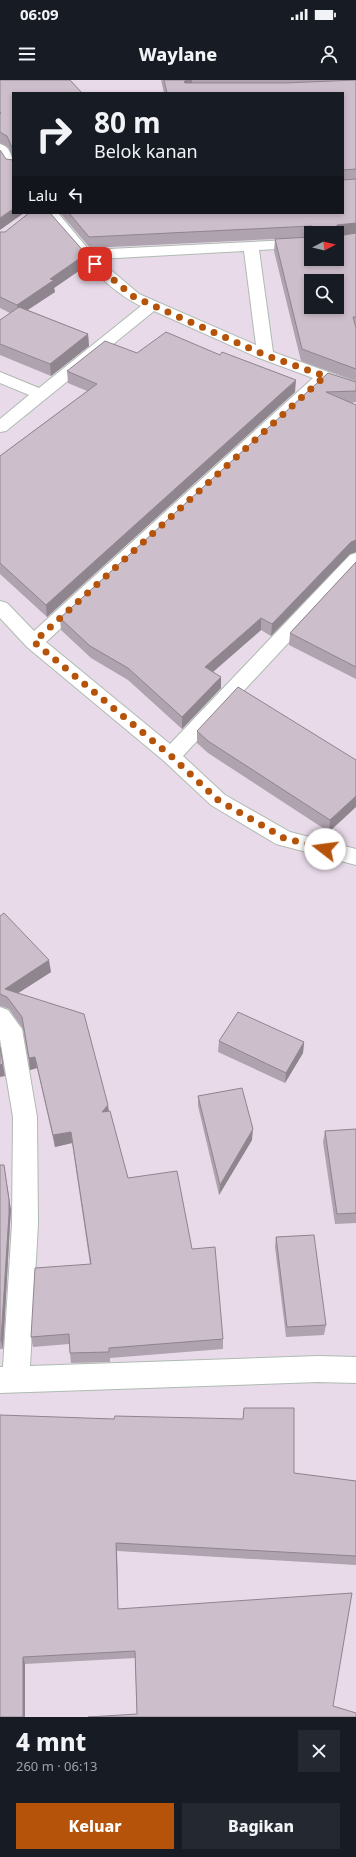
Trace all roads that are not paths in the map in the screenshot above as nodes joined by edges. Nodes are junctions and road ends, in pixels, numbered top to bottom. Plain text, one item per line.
1 (0, 148) edge
2 (12, 165) edge
3 (51, 214) edge
4 (304, 243) edge
5 (251, 247) junction
6 (85, 255) junction
7 (152, 305) junction
8 (265, 355) junction
9 (325, 376) junction
10 (0, 377) edge
11 (356, 388) edge
12 (40, 394) junction
13 (0, 427) edge
14 (356, 559) edge
15 (0, 607) edge
16 (34, 642) junction
17 (171, 756) junction
18 (355, 855) edge
19 (0, 1017) edge
20 (356, 1370) edge
21 (8, 1380) edge

1 - 2 street
3 - 6 street
4 - 5 street
5 - 6 street
5 - 8 street
6 - 7 street
7 - 8 street
7 - 12 street
8 - 9 street
9 - 11 street
9 - 16 street
10 - 12 street
12 - 13 street
14 - 17 street
15 - 16 street
16 - 17 street
17 - 18 street
19 - 21 street
20 - 21 street

